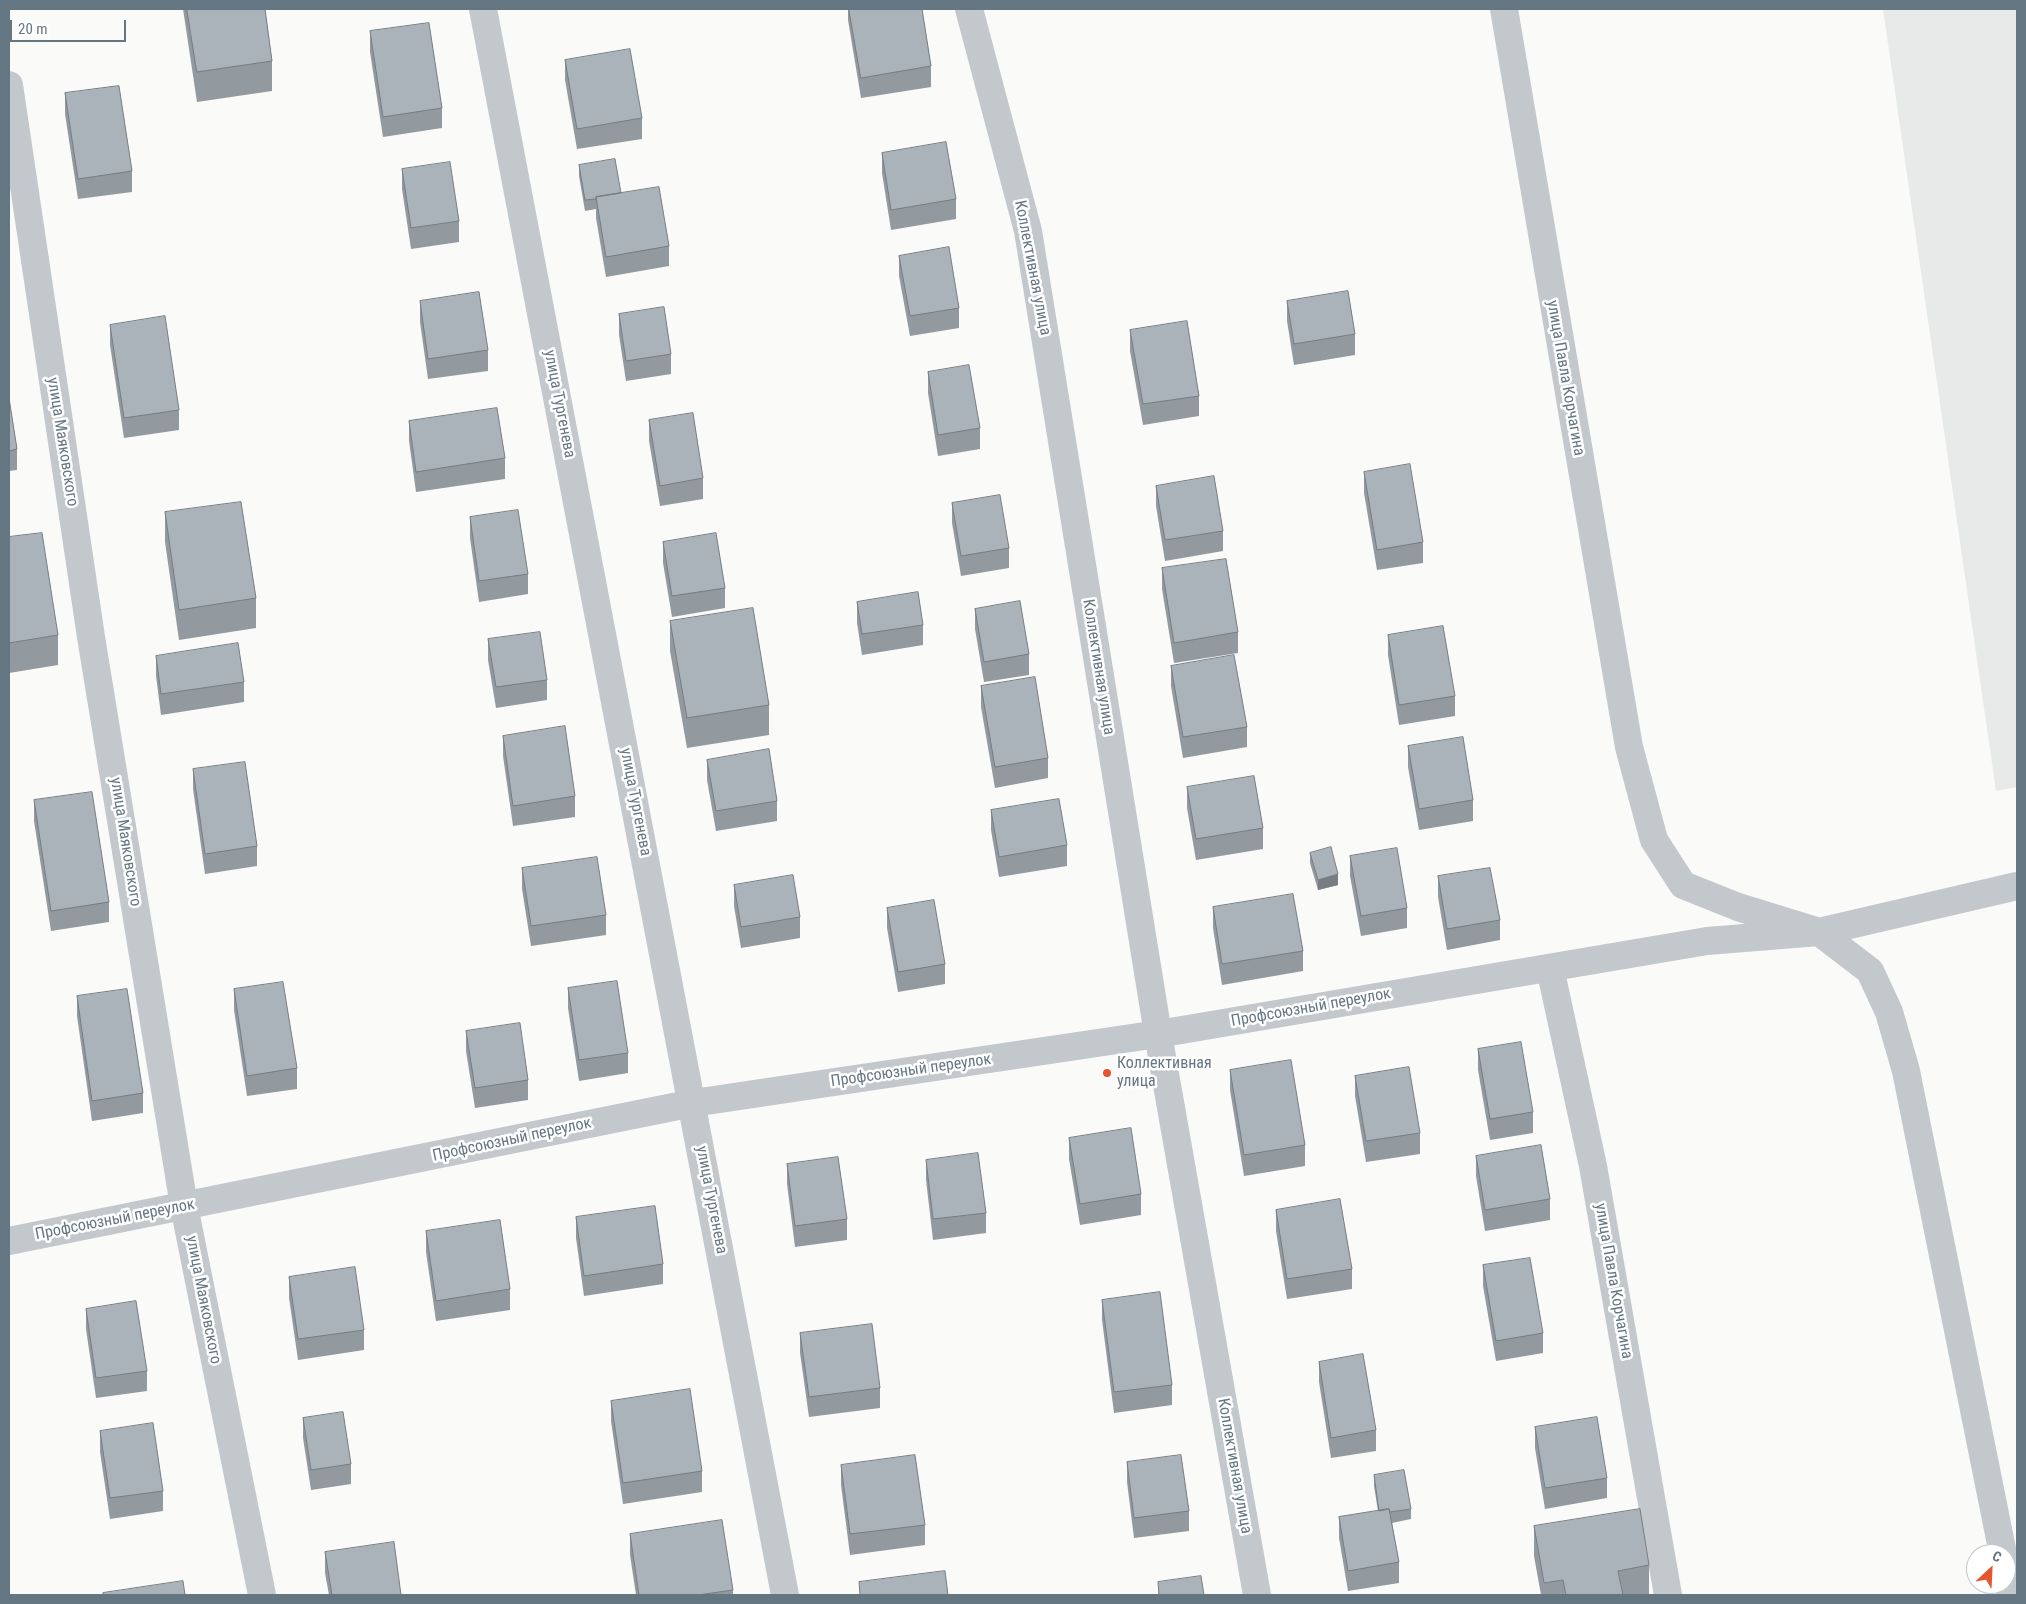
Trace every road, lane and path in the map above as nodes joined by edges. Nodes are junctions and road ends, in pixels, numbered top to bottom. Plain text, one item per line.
1 (483, 9) edge
2 (969, 9) edge
3 (1504, 9) edge
4 (9, 85) edge
5 (2017, 886) edge
6 (1819, 932) junction
7 (1550, 968) junction
8 (1158, 1034) junction
9 (693, 1103) junction
10 (184, 1206) junction
11 (9, 1241) edge
12 (2001, 1544) edge
13 (262, 1595) edge
14 (786, 1595) edge
15 (1257, 1595) edge
16 (1668, 1595) edge

1 - 9 street, улица Тургенева
2 - 8 street, Коллективная улица
3 - 6 street, улица Павла Корчагина
4 - 10 street, улица Маяковского
5 - 6 street, Профсоюзный переулок
6 - 7 street, Профсоюзный переулок
6 - 12 street
7 - 8 street, Профсоюзный переулок
7 - 16 street, улица Павла Корчагина
8 - 9 street, Профсоюзный переулок
8 - 15 street, Коллективная улица
9 - 10 street, Профсоюзный переулок
9 - 14 street, улица Тургенева
10 - 11 street, Профсоюзный переулок
10 - 13 street, улица Маяковского

